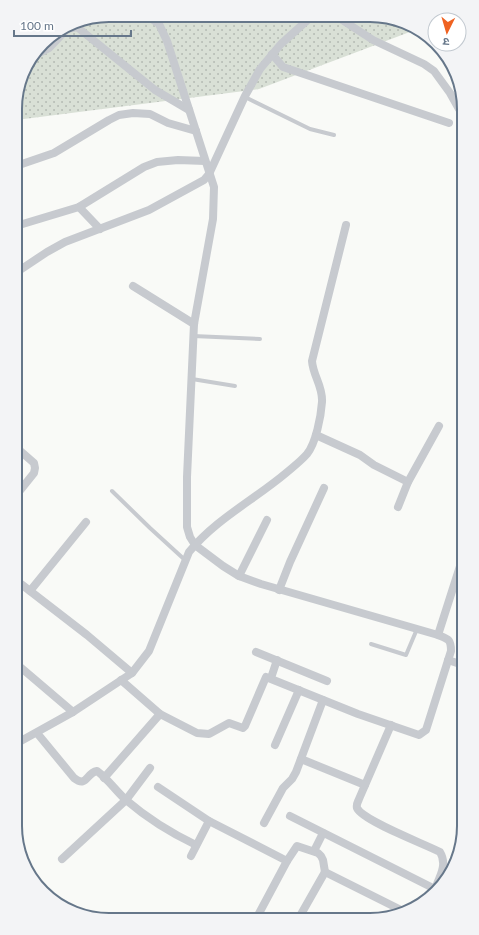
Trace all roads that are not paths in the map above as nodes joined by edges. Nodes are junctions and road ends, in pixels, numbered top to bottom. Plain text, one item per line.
1 (156, 22) edge
2 (305, 22) edge
3 (345, 22) edge
4 (82, 27) edge
5 (55, 42) edge
6 (47, 49) edge
7 (272, 54) junction
8 (245, 96) junction
9 (457, 105) edge
10 (189, 110) junction
11 (449, 123) dead end
12 (196, 131) junction
13 (334, 135) dead end
14 (205, 161) junction
15 (22, 164) edge
16 (209, 174) junction
17 (79, 207) junction
18 (22, 224) edge
19 (346, 225) dead end
20 (100, 229) junction
21 (22, 269) edge
22 (133, 286) dead end
23 (194, 324) junction
24 (193, 336) junction
25 (260, 339) dead end
26 (191, 379) junction
27 (236, 386) dead end
28 (439, 426) dead end
29 (316, 434) junction
30 (22, 452) edge
31 (408, 482) junction
32 (22, 488) edge
33 (324, 488) dead end
34 (112, 491) dead end
35 (398, 507) dead end
36 (267, 520) dead end
37 (86, 522) dead end
38 (195, 545) junction
39 (185, 560) junction
40 (239, 576) junction
41 (457, 576) edge
42 (22, 585) edge
43 (279, 590) junction
44 (30, 591) junction
45 (417, 629) junction
46 (438, 635) junction
47 (371, 644) dead end
48 (256, 652) dead end
49 (277, 660) junction
50 (448, 660) junction
51 (457, 663) edge
52 (22, 669) edge
53 (132, 673) junction
54 (270, 678) junction
55 (121, 680) junction
56 (327, 681) dead end
57 (299, 690) junction
58 (323, 700) junction
59 (73, 712) junction
60 (160, 714) junction
61 (391, 725) junction
62 (37, 733) junction
63 (22, 740) edge
64 (275, 745) dead end
65 (301, 759) junction
66 (150, 768) dead end
67 (104, 778) junction
68 (365, 785) junction
69 (158, 787) dead end
70 (126, 800) junction
71 (290, 816) dead end
72 (209, 822) junction
73 (264, 823) dead end
74 (323, 833) junction
75 (196, 845) junction
76 (314, 852) junction
77 (191, 856) dead end
78 (62, 859) dead end
79 (287, 861) junction
80 (325, 872) junction
81 (438, 880) edge
82 (431, 889) edge
83 (397, 908) edge
84 (259, 913) edge
85 (302, 913) edge

1 - 10 street
2 - 7 street
3 - 9 street
4 - 10 street
5 - 6 street
7 - 8 street
7 - 11 street
8 - 13 lane
8 - 16 street
10 - 12 street
12 - 14 street
12 - 15 street
14 - 16 street
14 - 17 street
16 - 20 street
16 - 23 street
17 - 18 street
17 - 20 street
19 - 29 street
20 - 21 street
22 - 23 street
23 - 24 street
24 - 25 lane
24 - 26 street
26 - 27 lane
26 - 38 street
28 - 31 street
29 - 31 street
29 - 38 street
30 - 32 street
31 - 35 street
33 - 43 street
34 - 39 lane
36 - 40 street
37 - 44 street
38 - 39 street
38 - 40 street
39 - 53 street
40 - 43 street
41 - 46 street
42 - 44 street
43 - 45 street
44 - 53 street
45 - 46 street
45 - 47 lane
46 - 50 street
48 - 49 street
49 - 54 street
49 - 56 street
50 - 51 street
50 - 61 street
52 - 59 street
53 - 55 street
54 - 57 street
54 - 60 street
55 - 59 street
55 - 60 street
57 - 58 street
57 - 64 street
58 - 61 street
58 - 65 street
59 - 62 street
60 - 67 street
61 - 68 street
62 - 63 street
62 - 67 street
65 - 68 street
65 - 73 street
66 - 70 street
67 - 70 street
68 - 81 street
69 - 72 street
70 - 75 street
70 - 78 street
71 - 74 street
72 - 75 street
72 - 79 street
74 - 76 street
74 - 82 street
75 - 77 street
76 - 79 street
76 - 80 street
79 - 84 street
80 - 83 street
80 - 85 street

